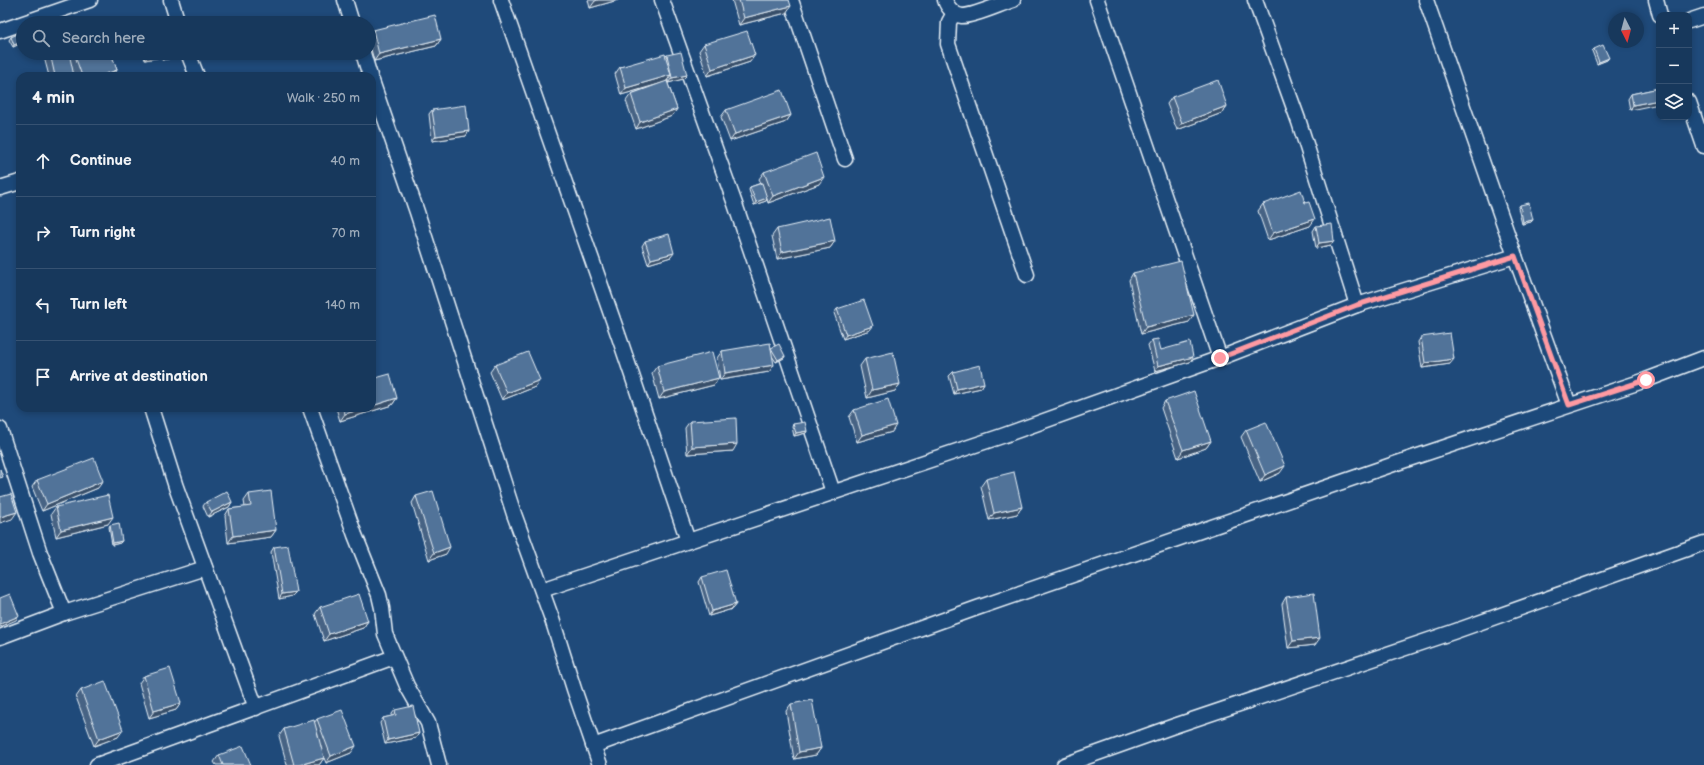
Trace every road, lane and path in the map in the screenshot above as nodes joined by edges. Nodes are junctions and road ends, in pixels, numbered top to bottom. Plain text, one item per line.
1 (90, 0) edge
2 (171, 0) edge
3 (345, 0) edge
4 (501, 0) edge
5 (662, 0) edge
6 (792, 0) edge
7 (945, 0) edge
8 (1013, 0) edge
9 (1097, 0) edge
10 (1256, 0) edge
11 (1426, 0) edge
12 (1656, 0) edge
13 (1659, 12) edge
14 (954, 13) junction
15 (44, 16) edge
16 (176, 16) edge
17 (350, 16) edge
18 (1704, 16) edge
19 (1692, 20) edge
20 (16, 25) edge
21 (0, 31) edge
22 (190, 60) edge
23 (365, 60) edge
24 (195, 72) edge
25 (369, 72) edge
26 (376, 93) edge
27 (1692, 111) edge
28 (1704, 146) edge
29 (845, 159) dead end
30 (16, 183) edge
31 (0, 188) edge
32 (1515, 256) junction
33 (1027, 275) dead end
34 (1357, 305) junction
35 (1220, 358) junction
36 (1704, 358) edge
37 (1569, 405) junction
38 (152, 412) edge
39 (311, 412) edge
40 (0, 429) edge
41 (833, 492) junction
42 (688, 542) junction
43 (1704, 543) edge
44 (205, 568) junction
45 (542, 590) junction
46 (64, 613) junction
47 (0, 637) edge
48 (394, 657) junction
49 (256, 708) junction
50 (594, 746) junction
51 (96, 765) edge
52 (439, 765) edge
53 (600, 765) edge
54 (1064, 765) edge

1 - 15 street
2 - 16 street
3 - 17 street
4 - 42 street
5 - 41 street
6 - 29 street
7 - 14 street
8 - 14 street
9 - 35 street
10 - 34 street
11 - 32 street
12 - 13 street
14 - 33 street
18 - 19 street
20 - 21 street
22 - 24 street
23 - 25 street
26 - 45 street
27 - 28 street
30 - 31 street
32 - 34 street
32 - 37 street
34 - 35 street
35 - 41 street
36 - 37 street
37 - 50 street
38 - 44 street
39 - 48 street
40 - 46 street
41 - 42 street
42 - 45 street
43 - 54 street
44 - 46 street
44 - 49 street
45 - 50 street
46 - 47 street
48 - 49 street
48 - 52 street
49 - 51 street
50 - 53 street

